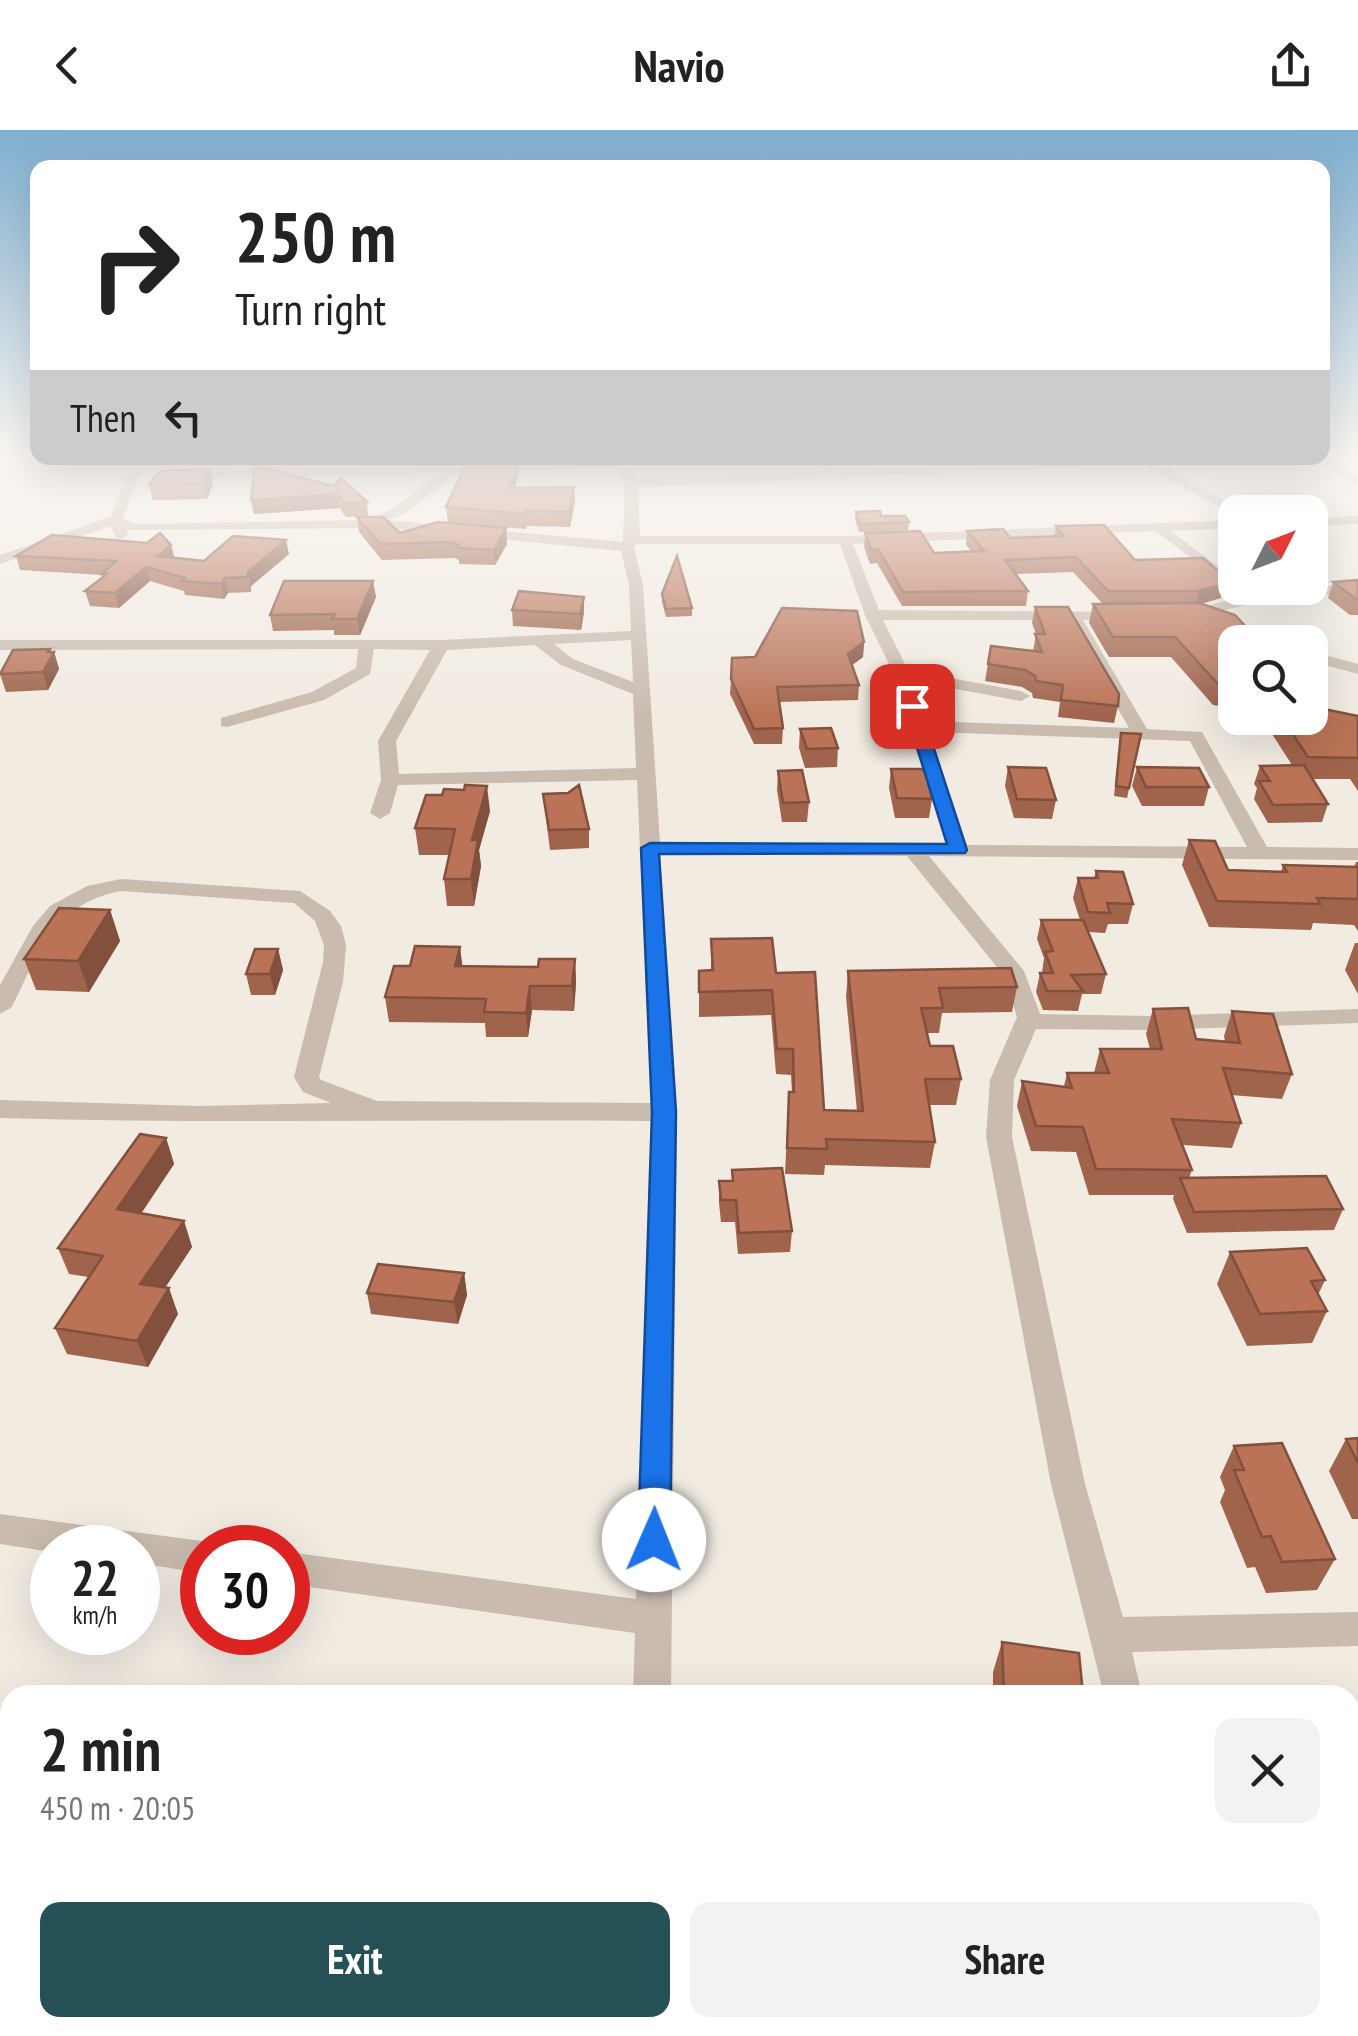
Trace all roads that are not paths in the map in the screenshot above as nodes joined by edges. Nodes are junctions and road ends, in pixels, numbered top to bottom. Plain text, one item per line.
1 (61, 539) edge
2 (122, 539) edge
3 (564, 539) edge
4 (630, 539) edge
5 (872, 539) edge
6 (1172, 539) edge
7 (844, 540) junction
8 (630, 544) junction
9 (126, 550) edge
10 (0, 560) edge
11 (1218, 573) edge
12 (1358, 587) edge
13 (1328, 590) edge
14 (1229, 605) edge
15 (1143, 614) edge
16 (1161, 614) edge
17 (1197, 614) junction
18 (873, 615) junction
19 (1072, 615) junction
20 (1228, 625) edge
21 (1218, 626) edge
22 (639, 635) junction
23 (538, 640) junction
24 (366, 643) junction
25 (0, 645) edge
26 (441, 645) junction
27 (1328, 661) edge
28 (1358, 669) edge
29 (902, 674) junction
30 (642, 692) junction
31 (1021, 696) dead end
32 (228, 722) dead end
33 (918, 726) junction
34 (1142, 735) junction
35 (646, 774) junction
36 (390, 780) junction
37 (380, 813) dead end
38 (650, 848) junction
39 (913, 850) junction
40 (958, 850) junction
41 (1260, 852) junction
42 (1358, 854) edge
43 (0, 1008) edge
44 (1358, 1016) edge
45 (1026, 1022) junction
46 (0, 1109) edge
47 (373, 1110) junction
48 (664, 1112) junction
49 (0, 1529) edge
50 (30, 1533) edge
51 (310, 1571) edge
52 (652, 1618) junction
53 (1358, 1629) edge
54 (1110, 1635) junction
55 (652, 1685) edge
56 (1121, 1685) edge

1 - 10 street
2 - 9 street
3 - 8 street
4 - 8 street
5 - 7 street
6 - 11 street
7 - 8 street
7 - 18 street
8 - 22 street
12 - 13 street
14 - 17 street
15 - 19 street
16 - 17 street
17 - 20 street
17 - 21 street
18 - 19 street
18 - 29 street
19 - 34 street
22 - 23 street
22 - 30 street
23 - 26 street
23 - 30 street
24 - 25 street
24 - 26 street
24 - 32 street
26 - 36 street
27 - 28 street
29 - 31 street
29 - 33 street
30 - 35 street
33 - 34 street
33 - 40 street
34 - 41 street
35 - 36 street
35 - 38 street
36 - 37 street
38 - 39 street
38 - 48 street
39 - 40 street
39 - 45 street
40 - 41 street
41 - 42 street
43 - 47 street
44 - 45 street
45 - 54 street
46 - 47 street
47 - 48 street
48 - 52 street
49 - 50 street
51 - 52 street
52 - 55 street
53 - 54 street
54 - 56 street

